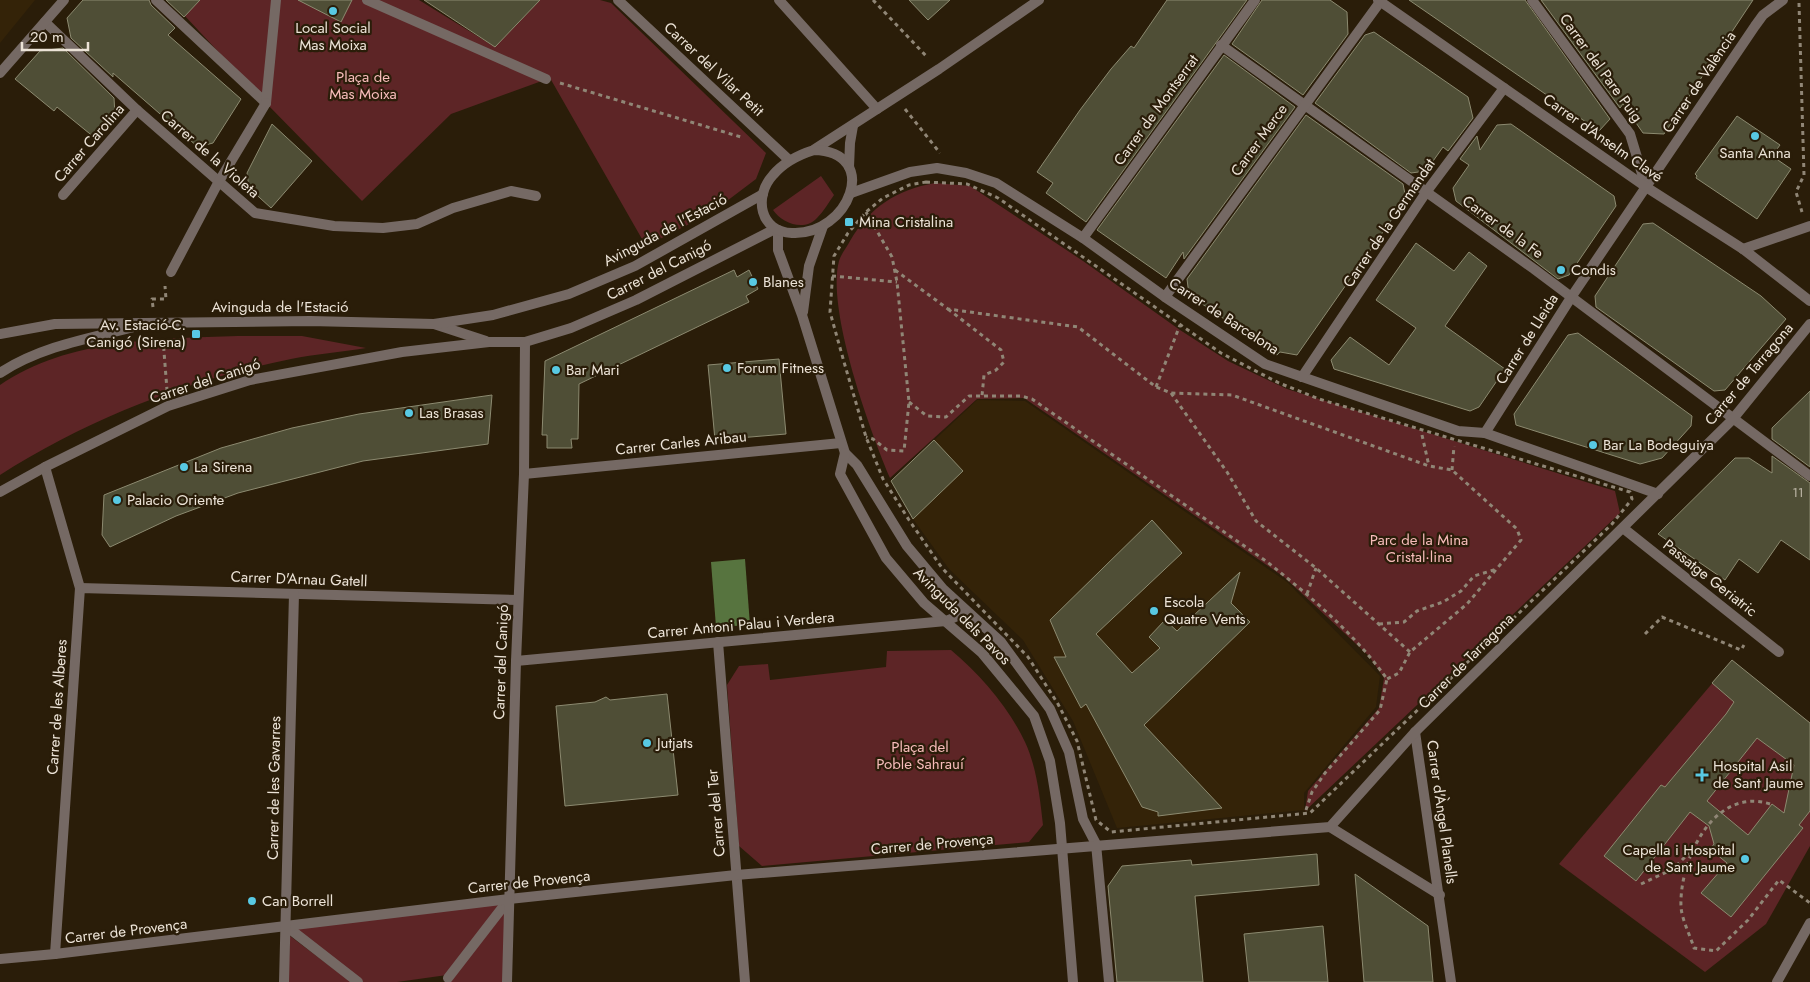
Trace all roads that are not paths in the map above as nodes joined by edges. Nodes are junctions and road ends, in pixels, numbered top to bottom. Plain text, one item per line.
1 (64, 0) edge
2 (156, 0) edge
3 (276, 0) edge
4 (368, 0) edge
5 (618, 0) edge
6 (778, 0) edge
7 (1039, 0) edge
8 (1255, 0) edge
9 (1532, 0) edge
10 (1783, 0) edge
11 (1379, 1) edge
12 (45, 22) junction
13 (1221, 45) junction
14 (0, 73) edge
15 (546, 79) road end
16 (1504, 88) junction
17 (1305, 102) junction
18 (266, 103) junction
19 (877, 109) junction
20 (137, 110) junction
21 (854, 126) junction
22 (814, 150) junction
23 (789, 160) junction
24 (849, 168) junction
25 (218, 183) junction
26 (1646, 187) junction
27 (1427, 191) junction
28 (851, 193) junction
29 (763, 194) junction
30 (62, 195) dead end
31 (536, 196) dead end
32 (823, 226) junction
33 (1808, 226) edge
34 (776, 230) junction
35 (1083, 238) junction
36 (1743, 249) junction
37 (171, 272) dead end
38 (1572, 296) junction
39 (1165, 297) junction
40 (1810, 301) edge
41 (802, 315) junction
42 (156, 322) junction
43 (434, 324) junction
44 (1810, 324) edge
45 (0, 334) edge
46 (489, 342) junction
47 (525, 342) junction
48 (0, 373) edge
49 (1302, 378) junction
50 (1732, 420) junction
51 (1485, 433) junction
52 (841, 443) junction
53 (845, 454) junction
54 (45, 467) junction
55 (524, 474) junction
56 (1810, 476) edge
57 (0, 492) edge
58 (1658, 494) junction
59 (1623, 528) junction
60 (80, 588) junction
61 (294, 594) junction
62 (518, 600) junction
63 (967, 612) junction
64 (946, 621) junction
65 (718, 642) junction
66 (1779, 652) dead end
67 (516, 661) junction
68 (1415, 732) junction
69 (1330, 827) junction
70 (1096, 844) junction
71 (1062, 848) junction
72 (736, 875) junction
73 (1440, 895) junction
74 (509, 899) junction
75 (1810, 923) edge
76 (286, 926) junction
77 (55, 954) junction
78 (0, 959) edge
79 (448, 978) dead end
80 (284, 982) edge
81 (358, 982) edge
82 (507, 982) edge
83 (745, 982) edge
84 (1074, 982) edge
85 (1109, 982) edge
86 (1451, 982) edge
87 (1778, 982) edge

1 - 12 street
2 - 18 street
3 - 18 street
4 - 15 street
5 - 23 street, Carrer del Vilar Petit
6 - 19 street
7 - 19 street
8 - 13 street, Carrer de Montserrat
9 - 26 street, Carrer del Pare Puig
10 - 26 street, Carrer de València
11 - 16 street, Carrer d'Anselm Clavé
11 - 17 street, Carrer Merce
12 - 14 street
12 - 20 street, Carrer de la Violeta
13 - 17 street, Carrer de la Fe
13 - 35 street, Carrer de Montserrat
16 - 26 street, Carrer d'Anselm Clavé
16 - 27 street, Carrer de la Germandat
17 - 27 street, Carrer de la Fe
17 - 39 street, Carrer Merce
18 - 25 street
19 - 21 street
20 - 25 street, Carrer de la Violeta
20 - 30 street, Carrer Carolina
21 - 22 street
21 - 24 street
22 - 23 street
22 - 24 street
23 - 29 street
24 - 28 street
25 - 31 street, Carrer de la Violeta
25 - 37 street
26 - 36 street, Carrer d'Anselm Clavé
26 - 38 street, Carrer de Lleida
27 - 38 street, Carrer de la Fe
27 - 49 street, Carrer de la Germandat
28 - 32 street
28 - 35 street, Carrer de Barcelona
29 - 34 street
29 - 43 street, Avinguda de l'Estació
32 - 34 street
32 - 41 street, Avinguda dels Pavos
33 - 36 street
34 - 41 street, Avinguda dels Pavos
34 - 47 street, Carrer del Canigó
35 - 39 street, Carrer de Barcelona
36 - 40 street, Carrer d'Anselm Clavé
38 - 50 street, Carrer de la Fe
38 - 51 street, Carrer de Lleida
39 - 49 street, Carrer de Barcelona
41 - 52 street, Avinguda dels Pavos
42 - 43 street, Avinguda de l'Estació
42 - 45 street, Avinguda de l'Estació
42 - 48 street, Avinguda de l'Estació
43 - 46 street, Avinguda de l'Estació
44 - 50 street, Carrer de Tarragona
46 - 47 street, Carrer del Canigó
46 - 54 street, Carrer del Canigó
47 - 55 street, Carrer del Canigó
49 - 51 street, Carrer de Barcelona
50 - 56 street, Carrer de la Fe
50 - 58 street, Carrer de Tarragona
51 - 58 street, Carrer de Barcelona
52 - 53 street, Avinguda dels Pavos
52 - 55 street, Carrer Carles Aribau
53 - 63 street, Avinguda dels Pavos
53 - 64 street, Avinguda dels Pavos
54 - 57 street, Carrer del Canigó
54 - 60 street, Carrer de les Alberes
55 - 62 street, Carrer del Canigó
58 - 59 street, Carrer de Tarragona
59 - 66 street, Passatge Geriatric
59 - 68 street, Carrer de Tarragona
60 - 61 street, Carrer D'Arnau Gatell
60 - 77 street, Carrer de les Alberes
61 - 62 street, Carrer D'Arnau Gatell
61 - 76 street, Carrer de les Gavarres
62 - 67 street, Carrer del Canigó
63 - 64 street, Carrer Antoni Palau i Verdera
63 - 70 street, Avinguda dels Pavos
64 - 65 street, Carrer Antoni Palau i Verdera
64 - 71 street, Avinguda dels Pavos
65 - 67 street, Carrer Antoni Palau i Verdera
65 - 72 street, Carrer del Ter
67 - 74 street, Carrer del Canigó
68 - 69 street, Carrer de Tarragona
68 - 73 street, Carrer d'Àngel Planells
69 - 70 street
69 - 73 street, Carrer d'Àngel Planells
70 - 71 street
70 - 85 street, Avinguda dels Pavos
71 - 72 street, Carrer de Provença
71 - 84 street, Avinguda dels Pavos
72 - 74 street, Carrer de Provença
72 - 83 street, Carrer del Ter
73 - 86 street, Carrer d'Àngel Planells
74 - 76 street, Carrer de Provença
74 - 79 street
74 - 82 street, Carrer del Canigó
75 - 87 street
76 - 77 street, Carrer de Provença
76 - 80 street, Carrer de les Gavarres
76 - 81 street
77 - 78 street, Carrer de Provença

